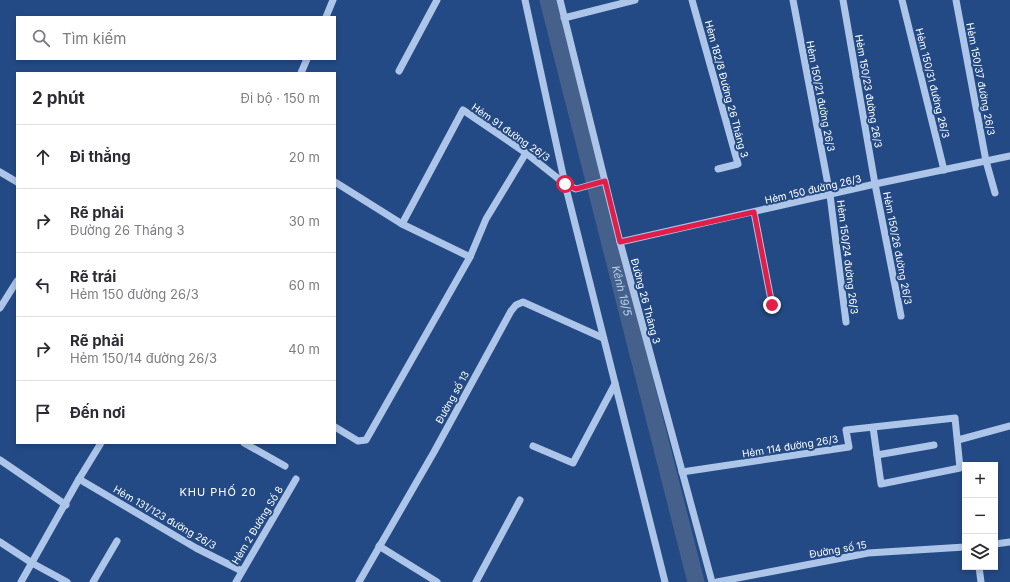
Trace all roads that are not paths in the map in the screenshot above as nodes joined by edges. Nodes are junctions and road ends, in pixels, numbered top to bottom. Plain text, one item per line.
1 (333, 0) edge
2 (437, 0) edge
3 (524, 0) edge
4 (560, 0) edge
5 (635, 0) edge
6 (692, 0) edge
7 (793, 0) edge
8 (843, 0) edge
9 (902, 0) edge
10 (956, 0) edge
11 (326, 16) edge
12 (564, 18) junction
13 (307, 60) edge
14 (398, 71) dead end
15 (301, 72) edge
16 (526, 153) junction
17 (1010, 156) edge
18 (986, 161) junction
19 (718, 168) dead end
20 (944, 170) junction
21 (0, 172) edge
22 (16, 181) edge
23 (605, 181) junction
24 (336, 183) edge
25 (565, 184) junction
26 (875, 184) junction
27 (995, 193) dead end
28 (830, 195) junction
29 (754, 212) junction
30 (402, 224) junction
31 (620, 242) junction
32 (470, 256) junction
33 (16, 283) edge
34 (772, 305) dead end
35 (0, 308) edge
36 (901, 316) dead end
37 (846, 322) dead end
38 (603, 338) junction
39 (615, 384) junction
40 (1010, 426) edge
41 (873, 427) junction
42 (336, 428) edge
43 (958, 440) junction
44 (101, 444) edge
45 (246, 444) edge
46 (934, 445) dead end
47 (533, 446) dead end
48 (877, 455) junction
49 (0, 460) edge
50 (285, 466) dead end
51 (682, 472) junction
52 (79, 479) junction
53 (296, 479) dead end
54 (520, 500) dead end
55 (66, 505) junction
56 (117, 541) dead end
57 (0, 542) edge
58 (1010, 542) edge
59 (998, 544) edge
60 (379, 546) junction
61 (962, 547) edge
62 (32, 563) junction
63 (979, 570) edge
64 (242, 571) junction
65 (21, 582) edge
66 (67, 582) edge
67 (92, 582) edge
68 (236, 582) edge
69 (359, 582) edge
70 (437, 582) edge
71 (476, 582) edge
72 (665, 582) edge
73 (712, 582) edge
74 (717, 582) edge
75 (981, 582) edge

1 - 11 street
2 - 14 street
3 - 25 street
4 - 12 street, Đường 26 Tháng 3
5 - 12 street
6 - 19 street, Hẻm 182/8 Đường 26 Tháng 3
7 - 28 street, Hẻm 150/21 đường 26/3
8 - 26 street, Hẻm 150/23 đường 26/3
9 - 20 street, Hẻm 150/31 đường 26/3
10 - 18 street, Hẻm 150/37 đường 26/3
12 - 23 street, Đường 26 Tháng 3
13 - 15 street
16 - 25 street, Hẻm 91 đường 26/3
16 - 30 street, Hẻm 91 đường 26/3
16 - 32 street
17 - 18 street, Hẻm 150 đường 26/3
18 - 20 street, Hẻm 150 đường 26/3
18 - 27 street, Hẻm 150/37 đường 26/3
20 - 26 street, Hẻm 150 đường 26/3
21 - 22 street
23 - 25 street, Hẻm 91 đường 26/3
23 - 31 street, Đường 26 Tháng 3
24 - 30 street
25 - 38 street
26 - 28 street, Hẻm 150 đường 26/3
26 - 36 street, Hẻm 150/26 đường 26/3
28 - 29 street, Hẻm 150 đường 26/3
28 - 37 street, Hẻm 150/24 đường 26/3
29 - 31 street, Hẻm 150 đường 26/3
29 - 34 street
30 - 32 street
31 - 51 street, Đường 26 Tháng 3
32 - 42 street
33 - 35 street
38 - 39 street
38 - 60 street, Đường số 13
39 - 47 street
39 - 72 street
40 - 43 street
41 - 43 street, Hẻm 114 đường 26/3
41 - 48 street
41 - 51 street, Hẻm 114 đường 26/3
43 - 48 street
44 - 52 street
45 - 50 street
46 - 48 street
49 - 55 street
51 - 73 street, Đường 26 Tháng 3
52 - 55 street
52 - 64 street, Hẻm 131/123 đường 26/3
53 - 64 street, Hẻm 2 Đường Số 8
54 - 71 street
55 - 62 street
56 - 67 street
57 - 62 street
58 - 59 street
60 - 69 street, Đường số 13
60 - 70 street
61 - 74 street, Đường số 15
62 - 65 street
62 - 66 street
63 - 75 street
64 - 68 street, Hẻm 2 Đường Số 8

